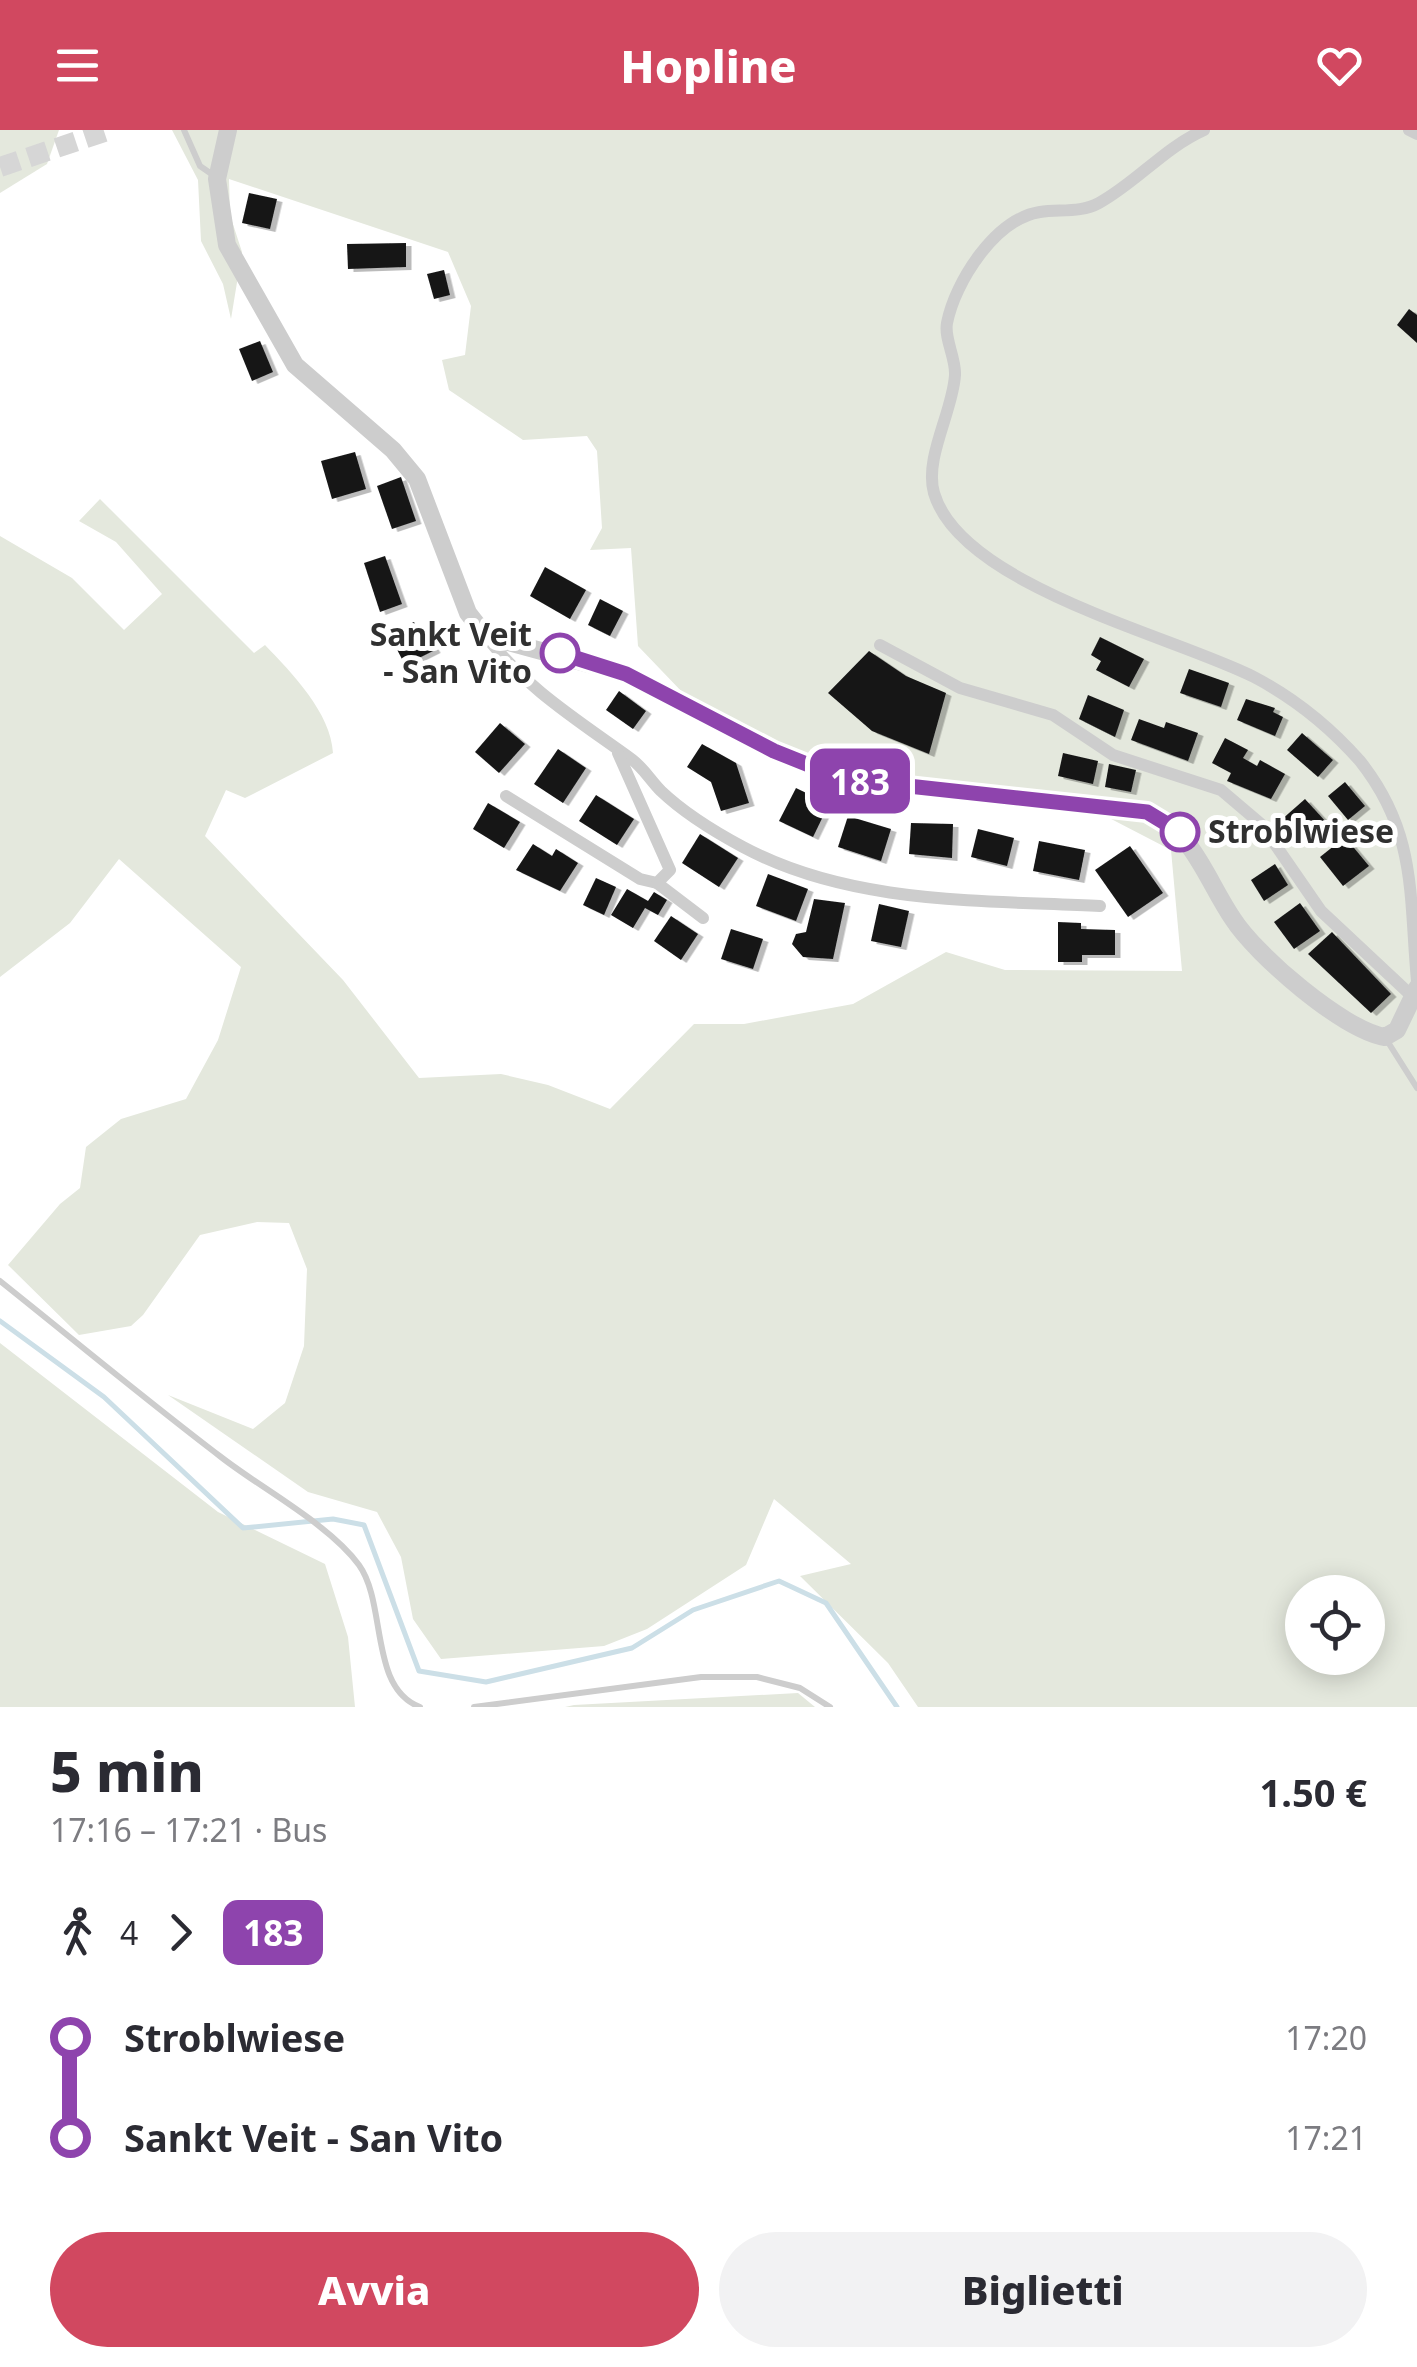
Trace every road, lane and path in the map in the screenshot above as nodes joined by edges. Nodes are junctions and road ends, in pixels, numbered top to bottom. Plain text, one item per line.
1 (184, 130) edge
2 (228, 130) edge
3 (1204, 130) edge
4 (1409, 130) edge
5 (1417, 134) edge
6 (218, 179) junction
7 (486, 636) junction
8 (880, 645) dead end
9 (614, 747) junction
10 (506, 796) dead end
11 (657, 883) junction
12 (1100, 906) dead end
13 (703, 918) dead end
14 (1414, 1000) edge
15 (1385, 1038) junction
16 (1417, 1088) edge
17 (0, 1281) edge
18 (420, 1707) edge
19 (474, 1707) edge
20 (830, 1707) edge

1 - 6 lane
2 - 6 street
3 - 14 street
4 - 5 street
6 - 7 street
7 - 9 street
7 - 15 street
8 - 14 street
9 - 11 street
9 - 12 street
10 - 11 street
11 - 13 street
14 - 15 street
15 - 16 lane
17 - 18 lane
19 - 20 lane

